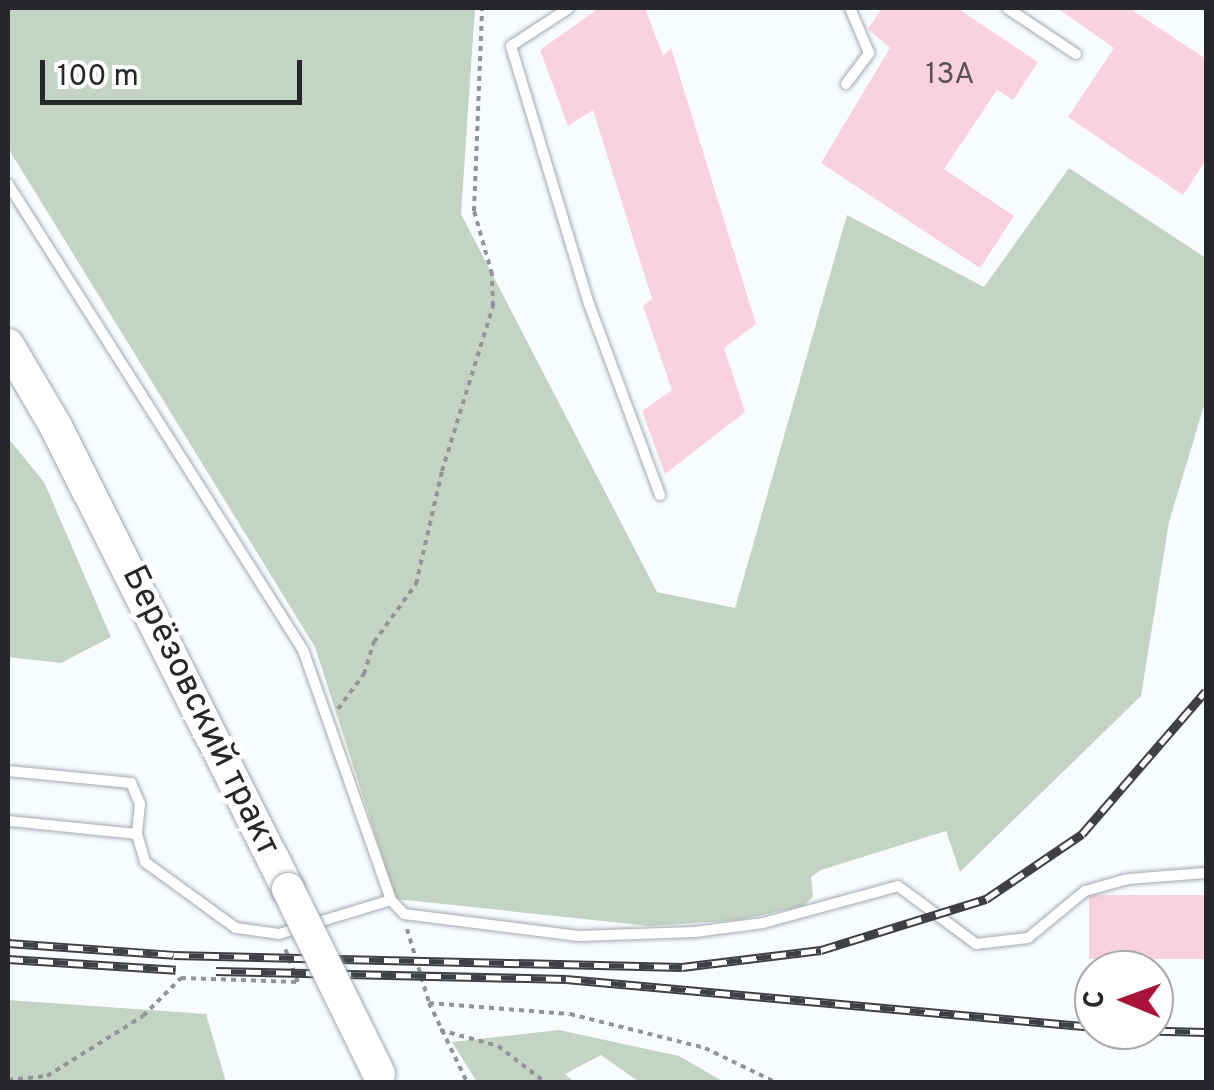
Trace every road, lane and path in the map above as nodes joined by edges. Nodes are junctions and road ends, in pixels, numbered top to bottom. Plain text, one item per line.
1 (482, 8) edge
2 (569, 8) edge
3 (850, 8) edge
4 (1007, 8) edge
5 (1076, 54) dead end
6 (846, 84) dead end
7 (8, 184) edge
8 (8, 346) edge
9 (660, 495) dead end
10 (329, 725) junction
11 (8, 770) edge
12 (8, 821) edge
13 (137, 834) junction
14 (1206, 873) edge
15 (392, 900) junction
16 (404, 914) junction
17 (279, 934) junction
18 (428, 1003) junction
19 (440, 1030) junction
20 (381, 1078) edge
21 (8, 1080) edge
22 (467, 1082) edge
23 (545, 1082) edge
24 (775, 1082) edge

1 - 10 path
2 - 9 lane
3 - 6 lane
4 - 5 lane
7 - 10 lane
8 - 20 main road, Берёзовский тракт, bridge
10 - 15 lane
11 - 13 lane
12 - 13 lane
13 - 17 lane
14 - 16 lane
15 - 16 lane
15 - 17 lane
16 - 18 path
17 - 21 path
18 - 19 path
18 - 24 path
19 - 22 path
19 - 23 path

